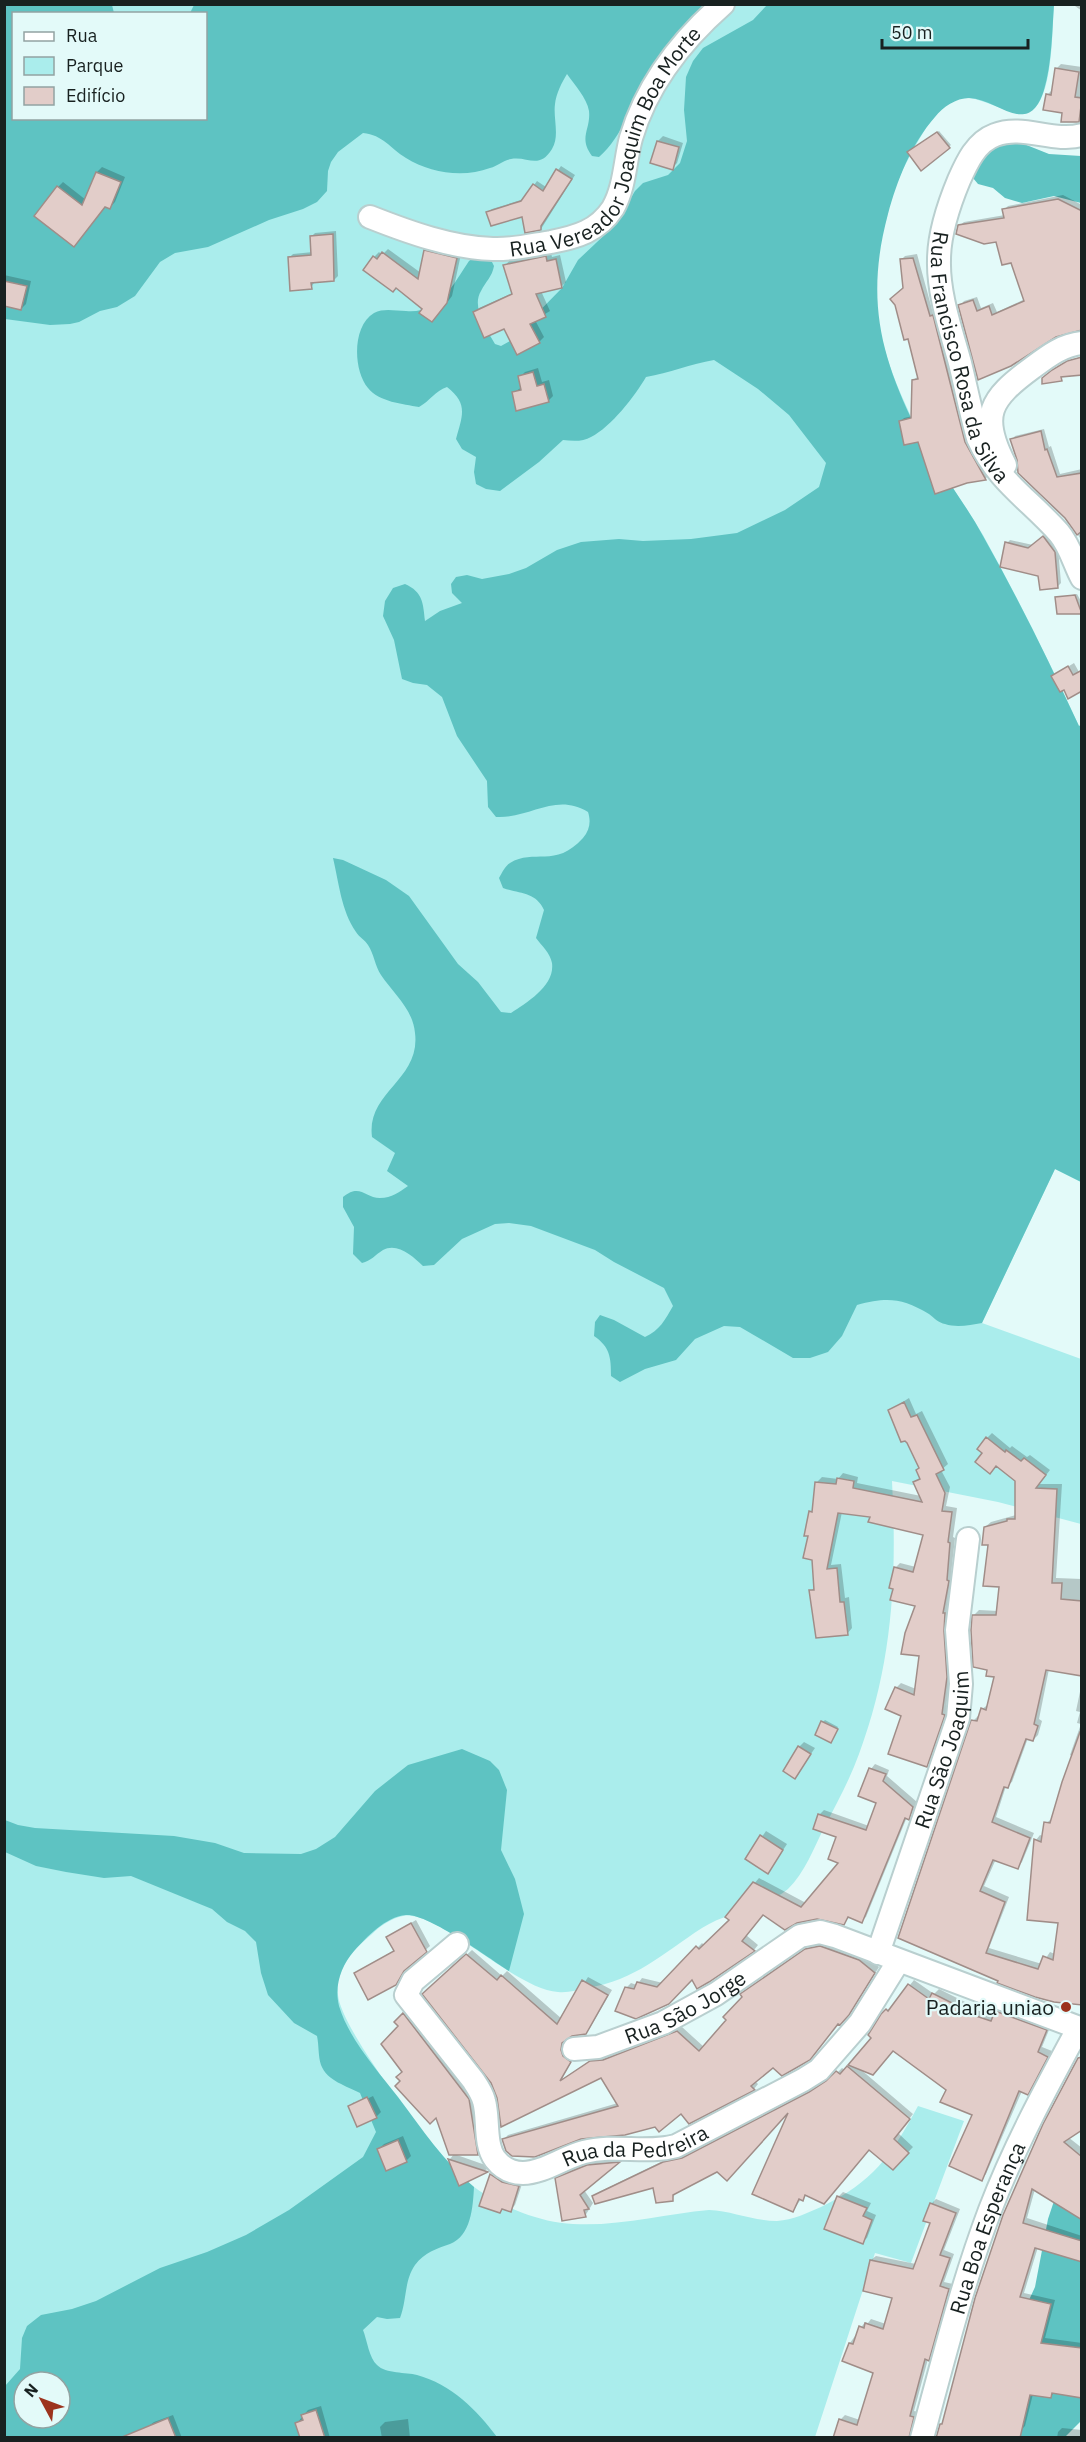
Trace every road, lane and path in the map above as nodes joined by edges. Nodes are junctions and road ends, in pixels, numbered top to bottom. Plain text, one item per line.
1 (723, 4) edge
2 (1082, 135) edge
3 (370, 217) dead end
4 (1082, 343) edge
5 (1023, 498) junction
6 (1082, 578) edge
7 (968, 1539) dead end
8 (457, 1944) dead end
9 (888, 1957) junction
10 (1080, 2028) edge
11 (574, 2049) dead end
12 (922, 2438) edge

1 - 3 street, Rua Vereador Joaquim Boa Morte
2 - 5 street, Rua Francisco Rosa da Silva
4 - 5 street
5 - 6 street, Rua Francisco Rosa da Silva
7 - 9 street, Rua São Joaquim
8 - 9 street, Rua da Pedreira
9 - 10 street, Rua São Jorge
9 - 11 street, Rua São Jorge
10 - 12 street, Rua Boa Esperança

